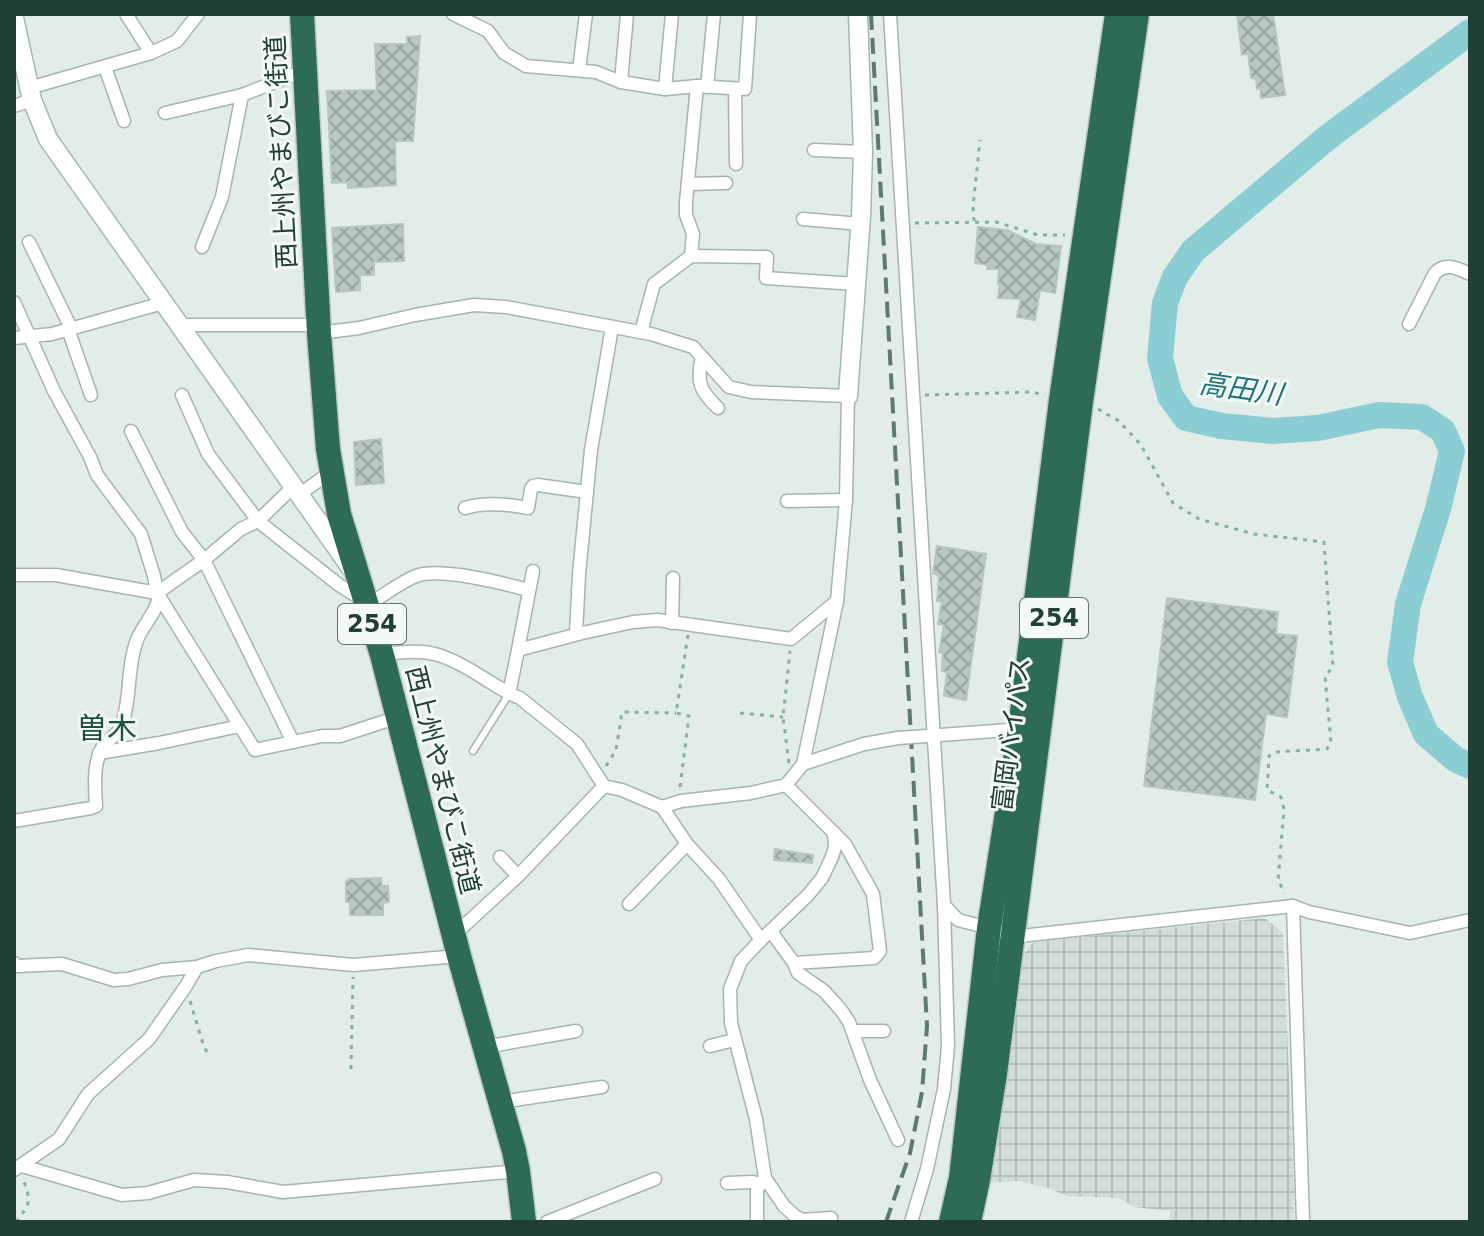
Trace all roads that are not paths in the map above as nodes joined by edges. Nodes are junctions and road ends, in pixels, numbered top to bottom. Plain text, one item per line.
1 (126, 14) edge
2 (198, 14) edge
3 (302, 14) edge
4 (453, 14) edge
5 (586, 14) edge
6 (627, 14) edge
7 (672, 14) edge
8 (714, 14) edge
9 (750, 14) edge
10 (858, 14) edge
11 (890, 14) edge
12 (1117, 14) edge
13 (1137, 14) edge
14 (14, 18) edge
15 (151, 53) junction
16 (105, 67) junction
17 (306, 70) junction
18 (579, 70) junction
19 (621, 82) junction
20 (702, 86) junction
21 (665, 89) junction
22 (735, 89) junction
23 (242, 95) junction
24 (25, 98) edge
25 (165, 113) dead end
26 (124, 121) dead end
27 (814, 150) dead end
28 (863, 152) junction
29 (736, 164) dead end
30 (726, 183) dead end
31 (688, 184) junction
32 (803, 219) dead end
33 (860, 224) junction
34 (29, 242) dead end
35 (202, 247) dead end
36 (691, 256) junction
37 (1470, 274) edge
38 (856, 284) junction
39 (14, 302) edge
40 (163, 303) junction
41 (1409, 324) dead end
42 (179, 325) junction
43 (612, 327) junction
44 (70, 328) junction
45 (319, 329) junction
46 (641, 332) junction
47 (30, 336) junction
48 (14, 338) edge
49 (702, 357) junction
50 (91, 395) dead end
51 (182, 395) dead end
52 (848, 396) junction
53 (1071, 401) junction
54 (718, 408) dead end
55 (131, 431) dead end
56 (332, 471) junction
57 (297, 490) junction
58 (587, 492) junction
59 (846, 500) junction
60 (787, 501) dead end
61 (465, 508) dead end
62 (258, 521) junction
63 (204, 560) junction
64 (533, 571) dead end
65 (14, 575) edge
66 (673, 578) dead end
67 (528, 590) junction
68 (362, 593) junction
69 (158, 595) junction
70 (837, 601) junction
71 (672, 623) junction
72 (576, 634) junction
73 (518, 650) junction
74 (382, 655) junction
75 (509, 694) junction
76 (398, 717) junction
77 (240, 726) junction
78 (1020, 729) junction
79 (930, 735) junction
80 (293, 742) junction
81 (473, 751) dead end
82 (99, 753) junction
83 (799, 769) junction
84 (600, 780) junction
85 (786, 785) junction
86 (662, 807) junction
87 (14, 821) edge
88 (834, 833) junction
89 (687, 844) junction
90 (500, 857) dead end
91 (518, 876) junction
92 (629, 904) dead end
93 (944, 905) junction
94 (1293, 906) junction
95 (1470, 920) edge
96 (989, 928) junction
97 (772, 930) junction
98 (1012, 937) junction
99 (761, 940) junction
100 (456, 945) junction
101 (14, 963) edge
102 (794, 963) junction
103 (197, 967) junction
104 (576, 1031) dead end
105 (853, 1031) junction
106 (884, 1031) dead end
107 (734, 1040) junction
108 (710, 1046) dead end
109 (485, 1047) junction
110 (602, 1087) dead end
111 (500, 1102) junction
112 (898, 1140) dead end
113 (18, 1168) edge
114 (518, 1171) junction
115 (655, 1179) dead end
116 (762, 1182) junction
117 (727, 1183) dead end
118 (831, 1218) dead end
119 (524, 1222) edge
120 (547, 1222) edge
121 (755, 1222) edge
122 (911, 1222) edge
123 (951, 1222) edge
124 (969, 1222) edge
125 (1303, 1222) edge

1 - 15 street
2 - 15 street
3 - 17 highway, 西上州やまびこ街道 / 254
4 - 18 street
5 - 18 street
6 - 19 street
7 - 21 street
8 - 20 street
9 - 22 street
10 - 28 street
11 - 79 street
12 - 53 highway, 富岡バイパス / 254
13 - 53 highway, 富岡バイパス / 254
14 - 24 street
15 - 16 street
16 - 24 street
16 - 26 street
17 - 23 street
17 - 45 highway, 西上州やまびこ街道 / 254
18 - 19 street
19 - 21 street
20 - 21 street
20 - 22 street
20 - 31 street
22 - 29 street
23 - 25 street
23 - 35 street
24 - 40 street
27 - 28 street
28 - 33 street
30 - 31 street
31 - 36 street
32 - 33 street
33 - 38 street
34 - 44 street
36 - 38 street
36 - 46 street
37 - 41 street
38 - 52 street
39 - 47 street
40 - 42 street
40 - 44 street
42 - 45 street
42 - 57 street
43 - 45 street
43 - 46 street
43 - 58 street
44 - 47 street
44 - 50 street
45 - 56 highway, 西上州やまびこ街道 / 254
46 - 49 street
47 - 48 street
47 - 69 street
49 - 52 street
49 - 54 street
51 - 62 street
52 - 59 street
53 - 78 highway, 富岡バイパス / 254
53 - 98 highway, 富岡バイパス / 254
55 - 63 street
56 - 57 street
56 - 68 highway, 西上州やまびこ街道 / 254
57 - 62 street
57 - 68 street
58 - 61 street
58 - 72 street
59 - 60 street
59 - 70 street
62 - 63 street
62 - 68 street
63 - 69 street
63 - 80 street
64 - 67 street
65 - 69 street
66 - 71 street
67 - 68 street
67 - 73 street
68 - 74 highway, 西上州やまびこ街道 / 254
69 - 77 street
69 - 82 street
70 - 71 street
70 - 83 street
71 - 72 street
72 - 73 street
73 - 75 street
74 - 75 street
74 - 76 highway, 西上州やまびこ街道 / 254
75 - 81 lane
75 - 84 street
76 - 80 street
76 - 100 highway, 西上州やまびこ街道 / 254
77 - 80 street
77 - 82 street
78 - 79 street
78 - 96 highway, 富岡バイパス / 254
79 - 83 street, bridge
79 - 93 street
82 - 87 street
83 - 85 street
84 - 86 street
84 - 91 street
85 - 86 street
85 - 88 street
86 - 89 street
88 - 97 street
88 - 102 street
89 - 92 street
89 - 99 street
90 - 91 street
91 - 100 street
93 - 96 street
93 - 122 street
94 - 95 street
94 - 98 street
94 - 125 street
96 - 98 street
96 - 123 highway, 富岡バイパス / 254
97 - 99 street
97 - 102 street
98 - 124 highway, 富岡バイパス / 254
99 - 107 street
100 - 103 street
100 - 109 highway, 西上州やまびこ街道 / 254
101 - 103 street
102 - 105 street
103 - 113 street
104 - 109 street
105 - 106 street
105 - 112 street
107 - 108 street
107 - 116 street
109 - 111 highway, 西上州やまびこ街道 / 254
110 - 111 street
111 - 114 highway, 西上州やまびこ街道 / 254
113 - 114 street
114 - 119 highway, 西上州やまびこ街道 / 254
115 - 120 street
116 - 117 street
116 - 118 street
116 - 121 street

